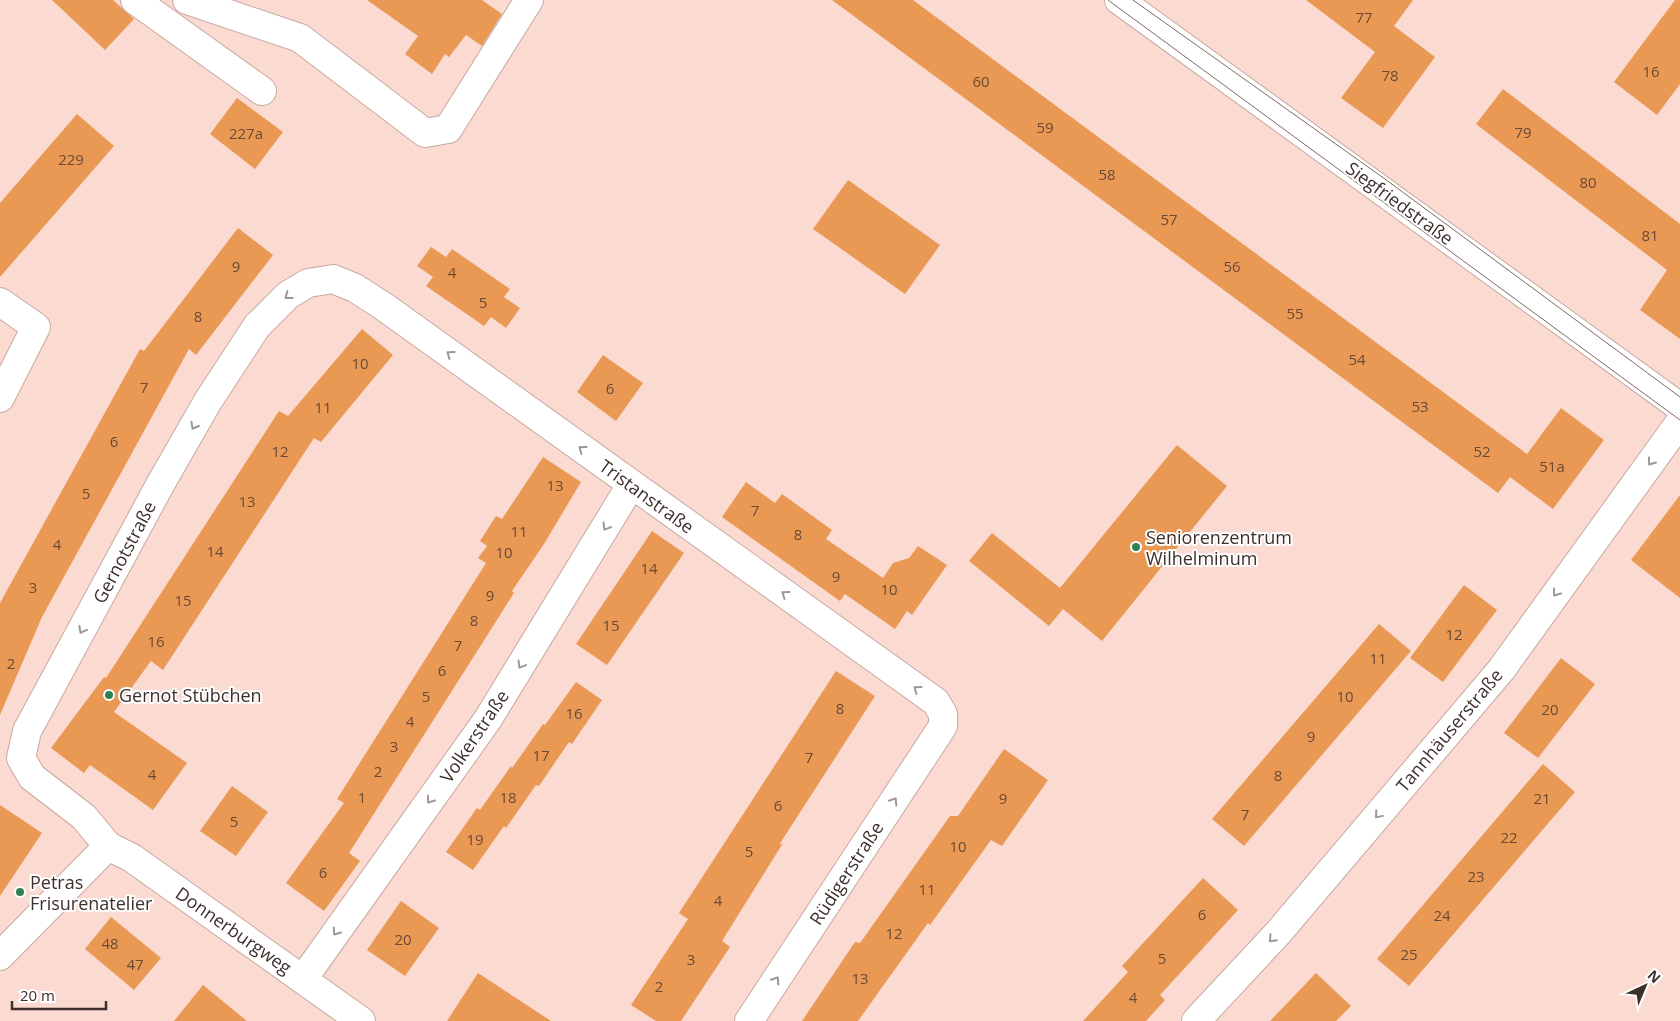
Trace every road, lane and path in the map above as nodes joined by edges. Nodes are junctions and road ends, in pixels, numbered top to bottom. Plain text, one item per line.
1 (135, 0) edge
2 (187, 0) edge
3 (529, 0) edge
4 (1118, 0) edge
5 (262, 91) dead end
6 (333, 279) joint
7 (0, 302) edge
8 (0, 398) edge
9 (1680, 407) edge
10 (1680, 422) edge
11 (631, 485) junction
12 (944, 726) joint
13 (108, 846) junction
14 (0, 956) edge
15 (303, 979) junction
16 (361, 1021) edge
17 (749, 1021) edge
18 (1196, 1021) edge

1 - 5 street
2 - 3 street
4 - 9 street, Siegfriedstraße
11 -> 6 street, Tristanstraße
6 -> 13 street, Gernotstraße
7 - 8 street
10 -> 18 street, Tannhäuserstraße
12 -> 11 street, Tristanstraße
11 -> 15 street, Volkerstraße
17 -> 12 street, Rüdigerstraße
13 - 14 street
13 - 15 street, Donnerburgweg
15 - 16 street, Donnerburgweg

